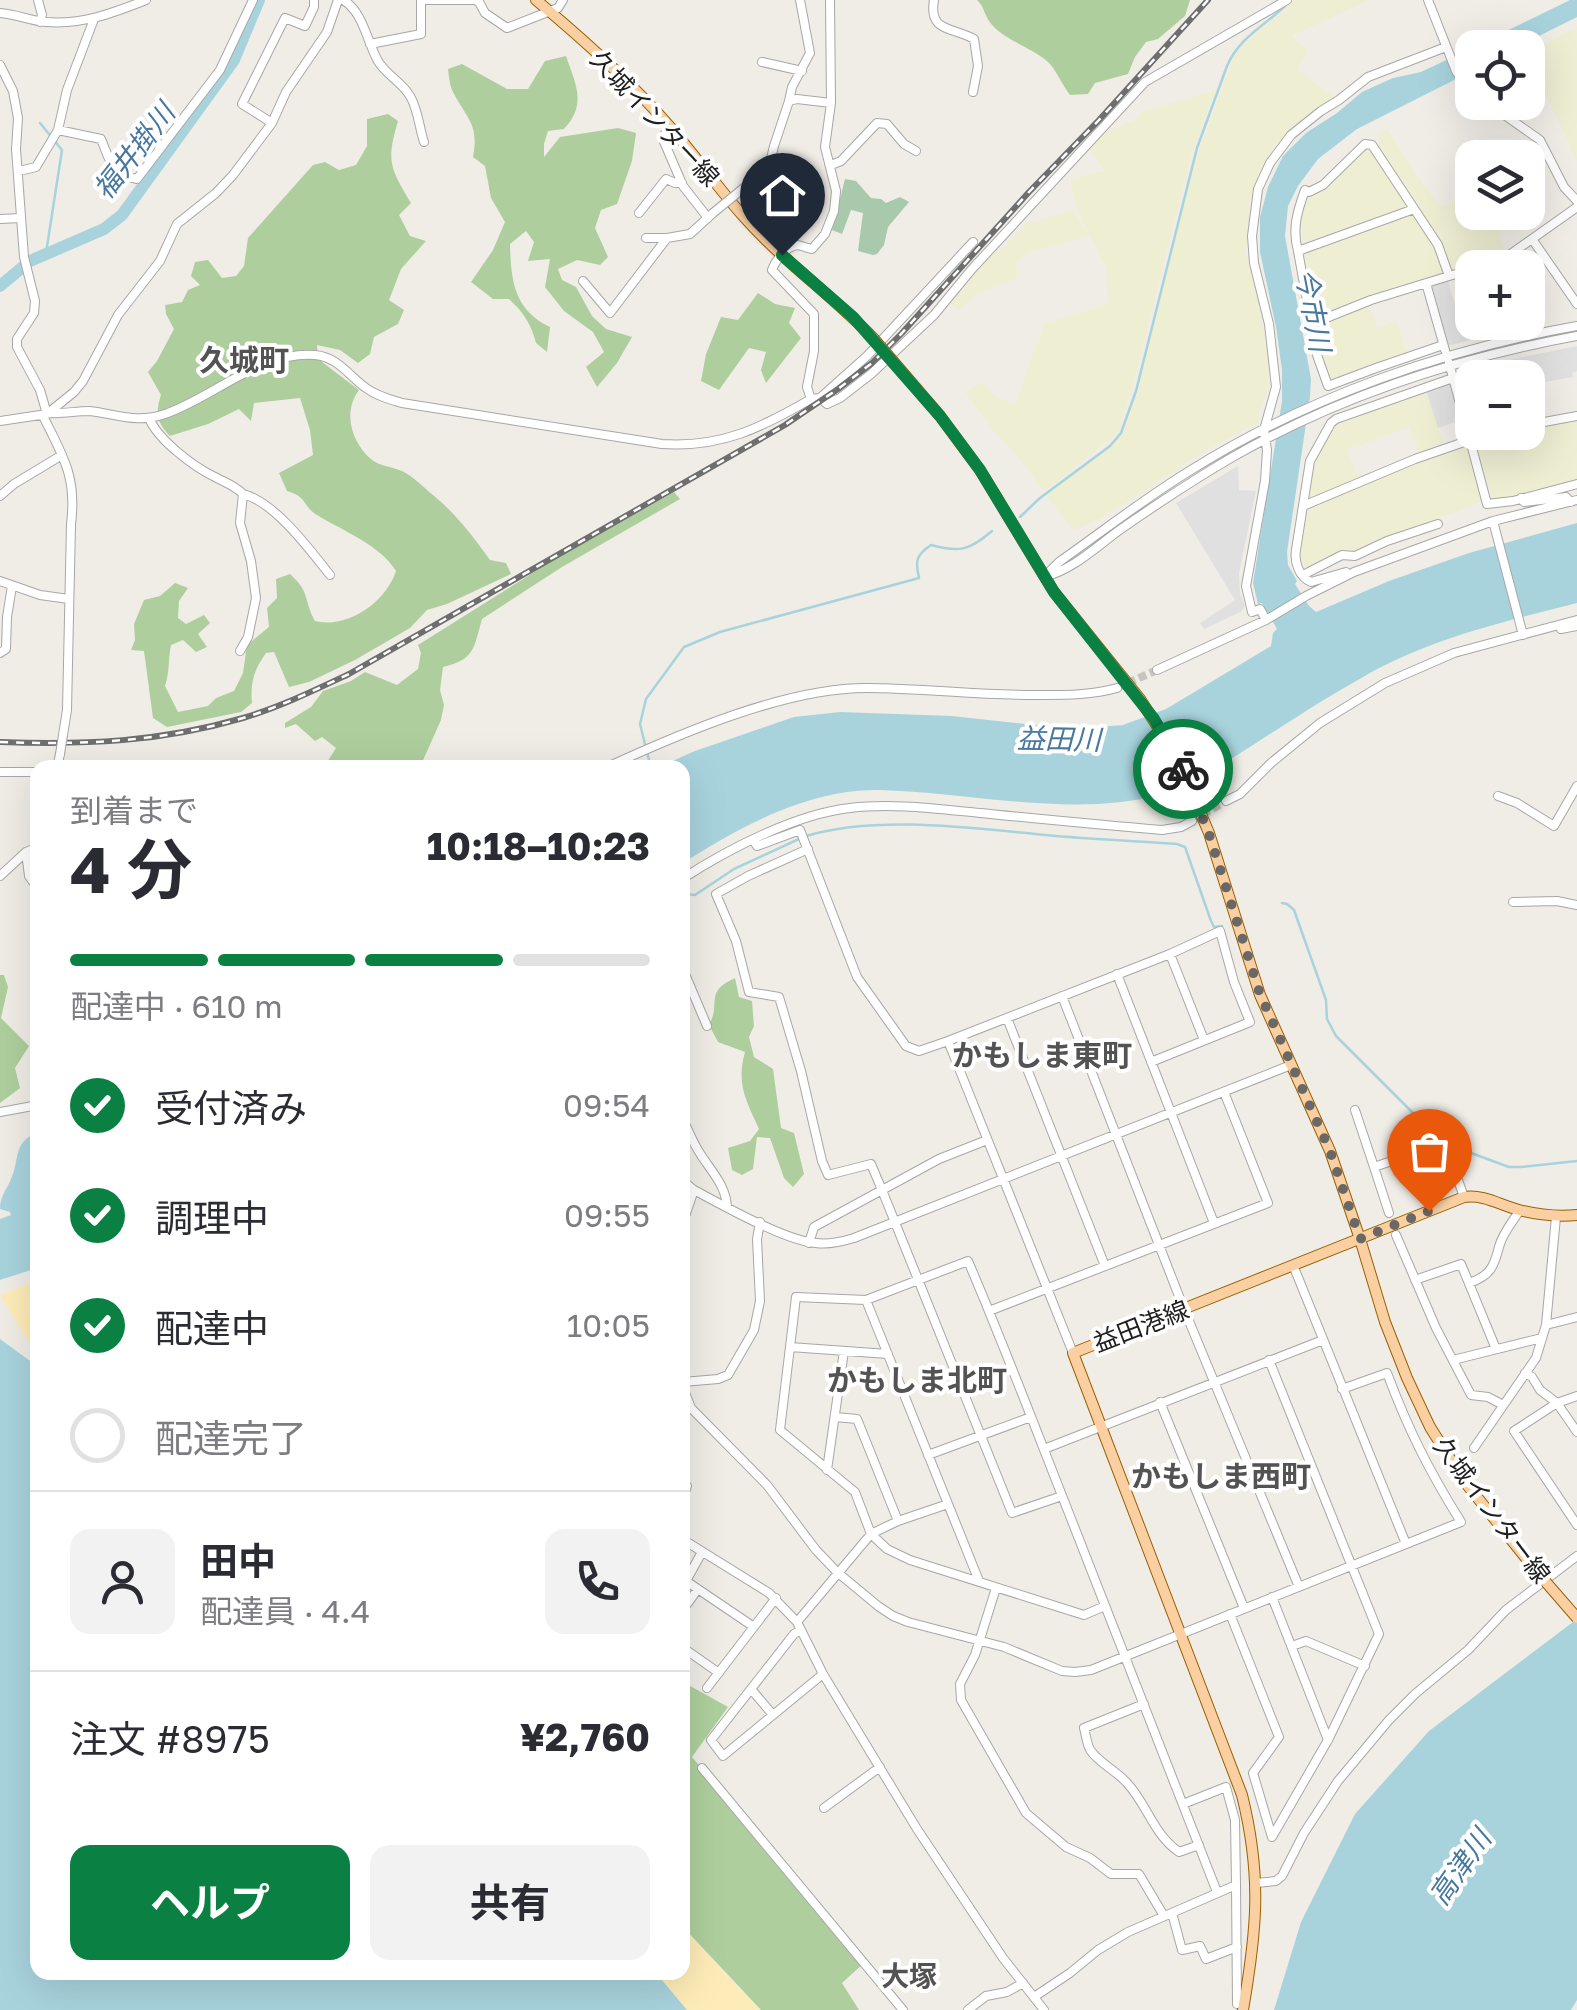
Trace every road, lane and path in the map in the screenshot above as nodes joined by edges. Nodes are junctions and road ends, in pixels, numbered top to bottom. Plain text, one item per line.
1 (38, 0) edge
2 (146, 0) edge
3 (254, 0) edge
4 (314, 0) edge
5 (340, 0) edge
6 (536, 0) edge
7 (563, 0) edge
8 (800, 0) edge
9 (830, 0) edge
10 (934, 0) edge
11 (1287, 0) edge
12 (1428, 0) edge
13 (421, 1) edge
14 (550, 12) junction
15 (0, 13) edge
16 (94, 19) junction
17 (40, 22) junction
18 (370, 44) junction
19 (1447, 51) junction
20 (762, 62) dead end
21 (0, 65) edge
22 (1455, 66) edge
23 (802, 72) junction
24 (973, 92) dead end
25 (789, 101) junction
26 (831, 103) junction
27 (1512, 120) edge
28 (272, 123) junction
29 (671, 128) junction
30 (58, 130) junction
31 (424, 142) dead end
32 (916, 151) dead end
33 (831, 165) junction
34 (19, 171) junction
35 (682, 183) junction
36 (1577, 204) edge
37 (1414, 209) junction
38 (639, 213) dead end
39 (711, 216) junction
40 (20, 218) junction
41 (0, 219) edge
42 (646, 238) dead end
43 (667, 238) junction
44 (1532, 239) junction
45 (973, 242) dead end
46 (1516, 250) edge
47 (1298, 252) junction
48 (782, 255) junction
49 (1455, 274) edge
50 (1449, 276) junction
51 (583, 281) dead end
52 (1426, 283) junction
53 (1577, 304) edge
54 (1310, 324) junction
55 (1577, 326) edge
56 (1577, 336) edge
57 (1443, 346) junction
58 (1448, 362) junction
59 (1453, 378) junction
60 (1455, 385) edge
61 (816, 399) junction
62 (47, 414) junction
63 (1577, 416) edge
64 (149, 418) junction
65 (0, 421) edge
66 (1545, 422) edge
67 (1267, 434) junction
68 (1455, 445) edge
69 (1473, 450) edge
70 (62, 455) junction
71 (1577, 484) edge
72 (243, 494) junction
73 (0, 496) edge
74 (1521, 498) junction
75 (1574, 501) edge
76 (1303, 506) junction
77 (1493, 521) junction
78 (1438, 524) dead end
79 (1354, 572) junction
80 (330, 575) dead end
81 (1303, 576) junction
82 (1044, 577) junction
83 (0, 581) edge
84 (12, 586) junction
85 (69, 600) junction
86 (1266, 620) junction
87 (1577, 623) edge
88 (1523, 632) junction
89 (240, 651) dead end
90 (0, 653) edge
91 (1157, 670) tunnel mouth
92 (1117, 688) tunnel mouth
93 (59, 760) edge
94 (624, 760) edge
95 (0, 772) edge
96 (30, 772) edge
97 (1577, 786) edge
98 (1498, 796) dead end
99 (1226, 802) tunnel mouth
100 (1192, 822) tunnel mouth
101 (753, 840) junction
102 (30, 849) edge
103 (808, 849) junction
104 (26, 852) junction
105 (690, 874) edge
106 (0, 876) edge
107 (30, 877) edge
108 (1513, 902) dead end
109 (1577, 905) edge
110 (1170, 954) junction
111 (1117, 974) junction
112 (690, 987) edge
113 (1062, 996) junction
114 (1008, 1018) junction
115 (707, 1026) dead end
116 (1204, 1040) junction
117 (948, 1041) junction
118 (1151, 1062) junction
119 (1291, 1065) junction
120 (1224, 1092) junction
121 (30, 1106) edge
122 (1355, 1110) dead end
123 (0, 1112) edge
124 (1172, 1114) junction
125 (690, 1134) edge
126 (1116, 1135) junction
127 (987, 1140) junction
128 (1062, 1156) junction
129 (1374, 1167) junction
130 (1003, 1180) junction
131 (690, 1187) edge
132 (882, 1190) junction
133 (1464, 1198) junction
134 (727, 1207) junction
135 (1520, 1210) junction
136 (1389, 1214) dead end
137 (1577, 1215) edge
138 (1556, 1216) junction
139 (760, 1222) junction
140 (895, 1222) junction
141 (1214, 1224) junction
142 (1396, 1235) dead end
143 (1360, 1239) junction
144 (810, 1243) junction
145 (1160, 1246) junction
146 (1106, 1266) junction
147 (1293, 1266) junction
148 (916, 1279) junction
149 (1415, 1280) junction
150 (1469, 1283) junction
151 (1047, 1289) junction
152 (866, 1300) junction
153 (1184, 1309) junction
154 (990, 1311) junction
155 (1577, 1317) edge
156 (1546, 1325) junction
157 (1542, 1338) junction
158 (1323, 1340) junction
159 (790, 1347) junction
160 (1496, 1349) junction
161 (844, 1351) junction
162 (1072, 1353) junction
163 (888, 1354) junction
164 (1269, 1360) junction
165 (1453, 1360) junction
166 (1525, 1373) junction
167 (690, 1381) edge
168 (1214, 1382) junction
169 (1342, 1389) junction
170 (1577, 1396) edge
171 (1160, 1402) junction
172 (1557, 1403) junction
173 (1503, 1405) junction
174 (691, 1408) edge
175 (834, 1417) junction
176 (1031, 1417) junction
177 (1099, 1427) junction
178 (1577, 1432) edge
179 (982, 1435) junction
180 (1474, 1448) dead end
181 (1044, 1449) junction
182 (928, 1455) junction
183 (827, 1470) junction
184 (1062, 1496) junction
185 (948, 1504) junction
186 (1573, 1511) edge
187 (898, 1521) junction
188 (1577, 1525) edge
189 (871, 1534) junction
190 (690, 1544) edge
191 (1406, 1544) junction
192 (702, 1552) junction
193 (1577, 1556) edge
194 (1352, 1565) junction
195 (690, 1571) edge
196 (836, 1572) junction
197 (979, 1581) junction
198 (690, 1584) edge
199 (1299, 1586) junction
200 (996, 1588) junction
201 (698, 1589) junction
202 (1272, 1597) junction
203 (776, 1598) junction
204 (690, 1600) edge
205 (1105, 1606) junction
206 (1244, 1608) junction
207 (1230, 1614) junction
208 (1577, 1618) edge
209 (799, 1626) junction
210 (754, 1627) junction
211 (1181, 1634) junction
212 (979, 1640) junction
213 (1292, 1646) junction
214 (690, 1652) edge
215 (1125, 1656) junction
216 (1365, 1666) junction
217 (719, 1672) junction
218 (822, 1674) junction
219 (707, 1688) dead end
220 (751, 1689) junction
221 (1144, 1704) junction
222 (773, 1716) junction
223 (1328, 1740) junction
224 (880, 1767) junction
225 (702, 1768) dead end
226 (1183, 1804) junction
227 (824, 1808) dead end
228 (1198, 1844) junction
229 (1256, 1883) junction
230 (1236, 1886) junction
231 (1217, 1892) junction
232 (1168, 1914) junction
233 (1236, 1947) junction
234 (1022, 1983) junction
235 (1034, 1997) junction
236 (1240, 2007) edge
237 (902, 2010) edge
238 (968, 2010) edge
239 (1044, 2010) edge

1 - 17 street
2 - 16 street
3 - 30 street
4 - 28 street
5 - 18 street
5 - 28 street
6 - 14 main road, 久城インター線
7 - 14 street
8 - 23 street
9 - 26 street
10 - 24 street
11 - 61 street
12 - 19 street
13 - 14 street
13 - 18 street
14 - 29 main road, 久城インター線
15 - 17 street
16 - 17 street
16 - 30 street
18 - 31 street
19 - 22 street
19 - 67 street
20 - 23 street
21 - 34 street
23 - 25 street
25 - 26 street
25 - 39 street, bridge
26 - 33 street
27 - 36 street
28 - 62 street
29 - 35 street
29 - 48 main road, 久城インター線
30 - 34 street
32 - 33 street
33 - 48 street
34 - 40 street
35 - 38 street
35 - 39 street
36 - 44 street
37 - 47 street
37 - 47 street
37 - 50 street
39 - 43 street
40 - 41 street
40 - 62 street
42 - 43 street
43 - 51 street
44 - 46 street
44 - 53 street
45 - 61 street
47 - 54 street
48 - 61 street
48 - 82 main road, 久城インター線, bridge
49 - 50 street
50 - 52 street
52 - 54 street
52 - 57 street
54 - 57 street
55 - 58 street
56 - 58 street
57 - 58 street
58 - 59 street
58 - 67 street
59 - 60 street
59 - 76 street
61 - 64 street
62 - 64 street
62 - 65 street
62 - 70 street
63 - 66 street
64 - 72 street
67 - 82 street
67 - 86 street
68 - 76 street
69 - 74 street
70 - 73 street
70 - 85 street
71 - 74 street
72 - 80 street
72 - 89 street
74 - 75 street
75 - 77 street
76 - 81 street
77 - 79 street
77 - 88 street
78 - 81 street
79 - 81 street
79 - 86 street
82 - 119 main road, 久城インター線
83 - 84 street
84 - 85 street
84 - 90 street
85 - 93 street, bridge
86 - 91 street
87 - 88 street
88 - 99 street
92 - 94 street
95 - 96 street
97 - 98 street
100 - 101 street
101 - 103 street
101 - 105 street
102 - 104 street
103 - 117 street
103 - 132 street
104 - 106 street
104 - 107 street
108 - 109 street
110 - 111 street
110 - 116 street
110 - 116 street
111 - 113 street
111 - 118 street
112 - 115 street
113 - 114 street
113 - 126 street
114 - 117 street
114 - 128 street
116 - 118 street
117 - 127 street
118 - 124 street
119 - 120 street
119 - 143 main road, 久城インター線
120 - 124 street
120 - 141 street
121 - 123 street
122 - 129 street
124 - 126 street
124 - 141 street
125 - 134 street
126 - 128 street
126 - 145 street
127 - 130 street
127 - 132 street
128 - 130 street
128 - 146 street
129 - 133 street
129 - 136 street
130 - 140 street
130 - 151 street
131 - 134 street
132 - 140 street
132 - 144 street
133 - 135 main road
133 - 143 main road, 益田港線
134 - 139 street
135 - 138 main road
135 - 150 street
137 - 138 main road
138 - 156 street
139 - 144 street
139 - 167 street
140 - 144 street
140 - 148 street
141 - 145 street
142 - 149 street
143 - 147 main road, 益田港線
143 - 208 main road, 久城インター線, bridge
145 - 146 street
145 - 153 street
146 - 151 street
147 - 153 main road, 益田港線
147 - 158 street
148 - 152 street
148 - 154 street
148 - 179 street
149 - 150 street
149 - 165 street
150 - 160 street
151 - 154 street
151 - 162 street
152 - 159 street
152 - 163 street
153 - 162 main road, 益田港線
153 - 168 street
154 - 176 street
155 - 156 street
156 - 157 street
157 - 160 street
157 - 166 street
158 - 164 street
158 - 169 street
159 - 161 street
159 - 183 street
160 - 165 street
161 - 163 street
161 - 175 street
162 - 177 main road, 益田港線
163 - 182 street
164 - 168 street
164 - 194 street
165 - 173 street
166 - 172 street
166 - 173 street
168 - 171 street
168 - 199 street
169 - 191 street
169 - 191 street
170 - 172 street
171 - 177 street
171 - 206 street
172 - 178 street
172 - 186 street
173 - 180 street
174 - 196 street
175 - 183 street
175 - 187 street
176 - 179 street
176 - 181 street
177 - 181 street
177 - 211 main road, 益田港線
179 - 182 street
179 - 184 street
181 - 184 street
182 - 185 street
183 - 189 street
184 - 205 street
185 - 187 street
185 - 197 street
186 - 188 street
187 - 189 street
189 - 196 street
189 - 197 street
190 - 192 street
191 - 194 street
192 - 195 street
192 - 203 street
193 - 229 street
194 - 199 street
194 - 216 street
196 - 209 street
196 - 212 street
197 - 200 street
198 - 201 street
199 - 202 street
200 - 205 street
200 - 212 street
201 - 204 street
201 - 210 street
202 - 206 street
202 - 213 street
203 - 209 street
203 - 210 street
205 - 215 street
206 - 207 street
207 - 211 street
207 - 223 street
209 - 218 street
209 - 220 street
210 - 217 street
211 - 215 street
211 - 229 main road, 益田港線
212 - 215 street
212 - 232 street
213 - 216 street
213 - 223 street
214 - 217 street
215 - 221 street
216 - 223 street
217 - 219 street
218 - 222 street
218 - 224 street
220 - 222 street
220 - 222 street
221 - 226 street
221 - 228 street
224 - 227 street
224 - 234 street
225 - 237 street
226 - 228 street
226 - 230 street
228 - 231 street
229 - 236 main road, 益田港線
230 - 231 street
230 - 233 street
231 - 232 street
232 - 233 street
232 - 235 street
233 - 236 street
234 - 235 street
234 - 238 street
235 - 239 street

